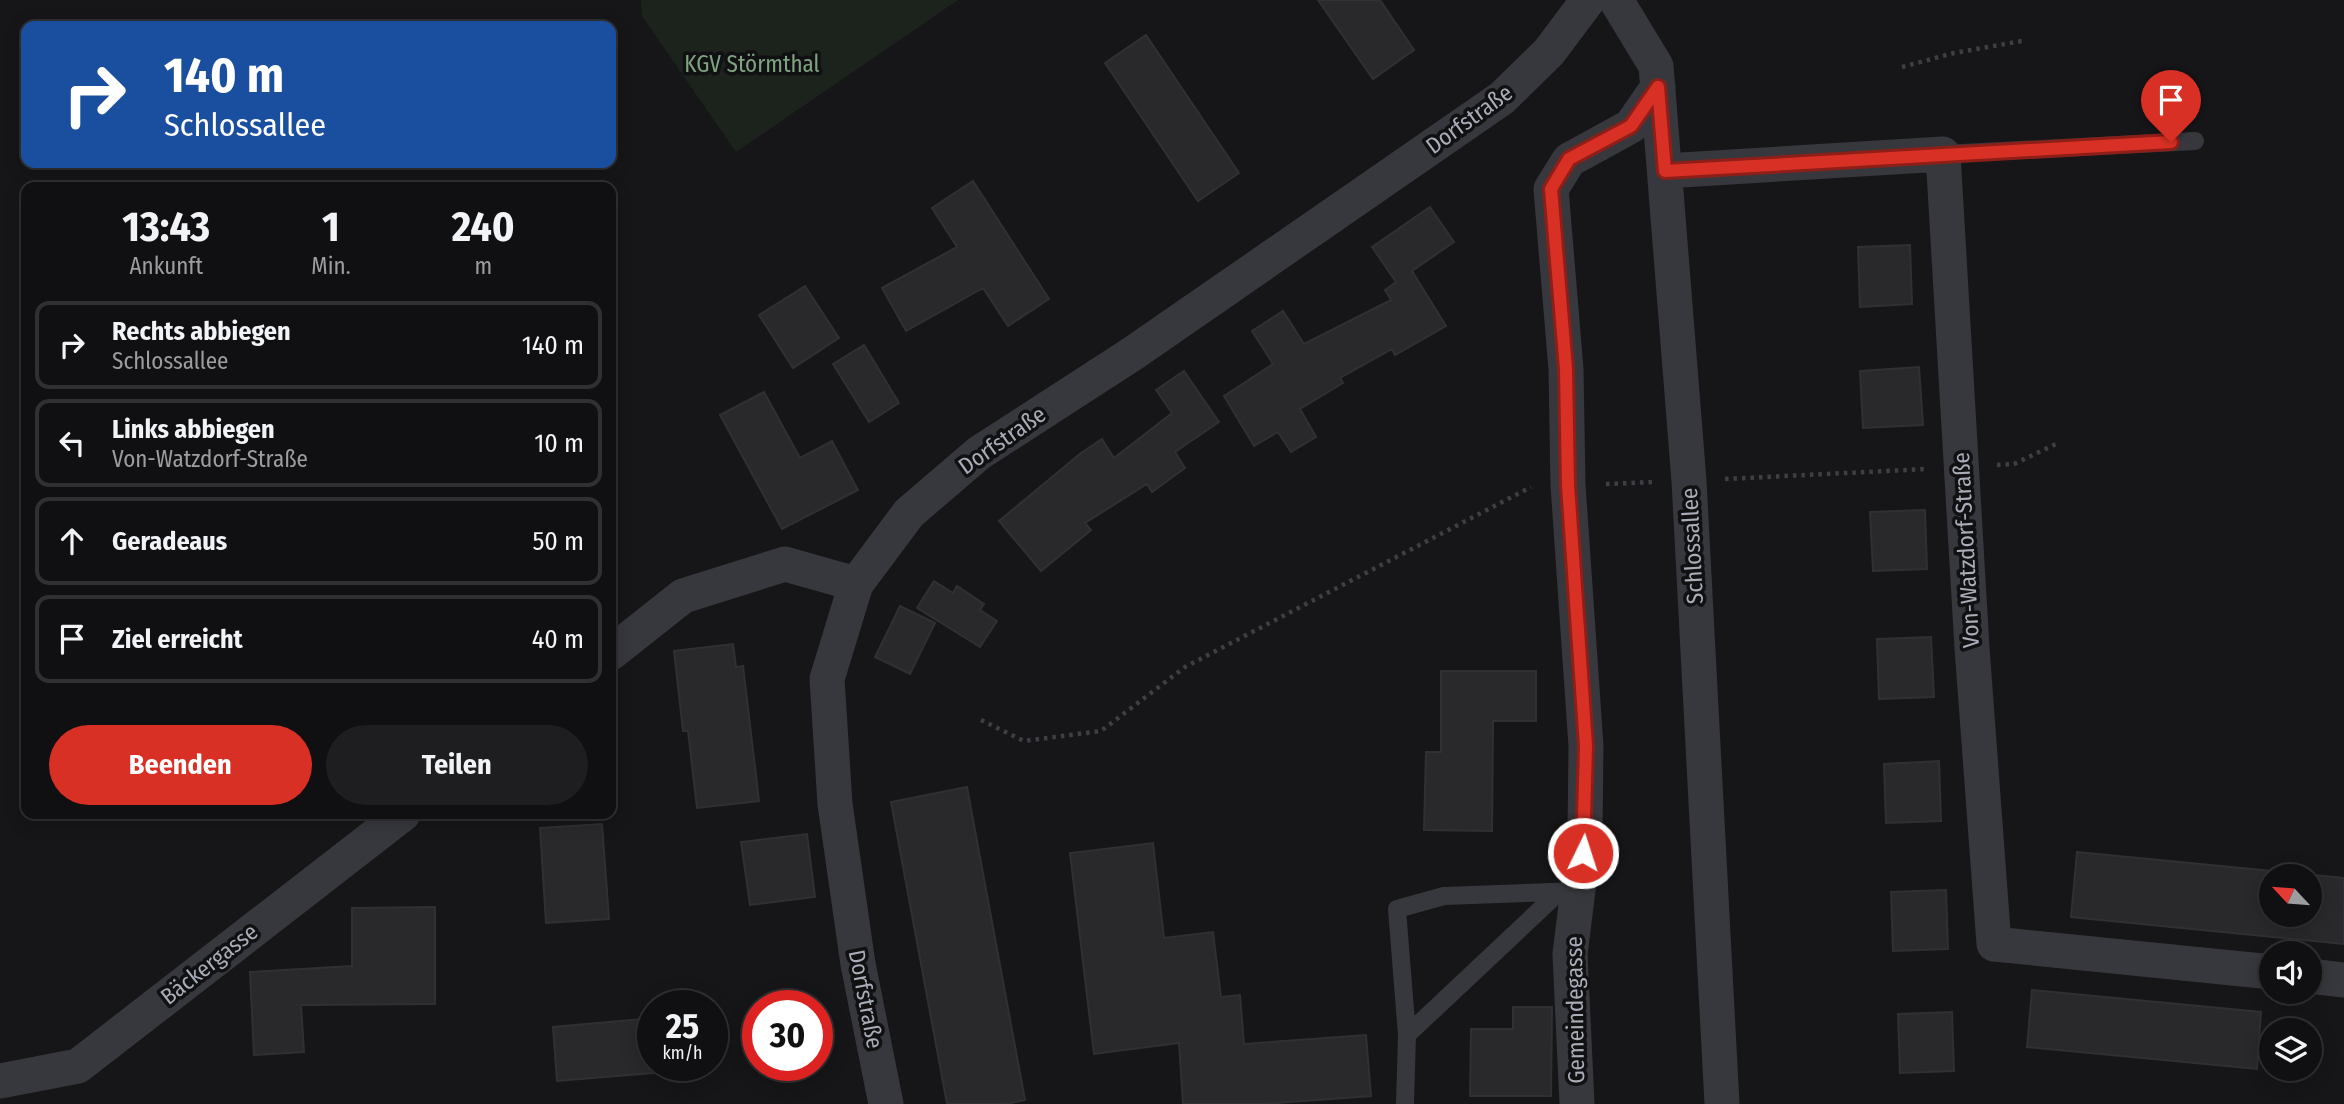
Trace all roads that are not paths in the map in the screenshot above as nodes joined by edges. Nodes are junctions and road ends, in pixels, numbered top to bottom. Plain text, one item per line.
1 (1588, 0) edge
2 (1616, 0) edge
3 (1658, 87) junction
4 (2194, 141) dead end
5 (1943, 154) junction
6 (1665, 171) junction
7 (856, 584) junction
8 (616, 649) edge
9 (397, 819) edge
10 (1569, 891) junction
11 (2259, 971) edge
12 (2322, 977) edge
13 (2344, 980) edge
14 (1406, 1035) junction
15 (0, 1081) edge
16 (886, 1104) edge
17 (1405, 1104) edge
18 (1577, 1104) edge
19 (1722, 1104) edge

1 - 7 street, Dorfstraße
2 - 3 street, Schlossallee
3 - 6 street, Schlossallee
3 - 10 street, Gemeindegasse
4 - 5 lane
5 - 6 street
5 - 11 street, Von-Watzdorf-Straße
6 - 19 street, Schlossallee
7 - 8 street
7 - 16 street, Dorfstraße
9 - 15 street, Bäckergasse
10 - 14 lane
10 - 14 lane
10 - 18 street, Gemeindegasse
12 - 13 street
14 - 17 lane

